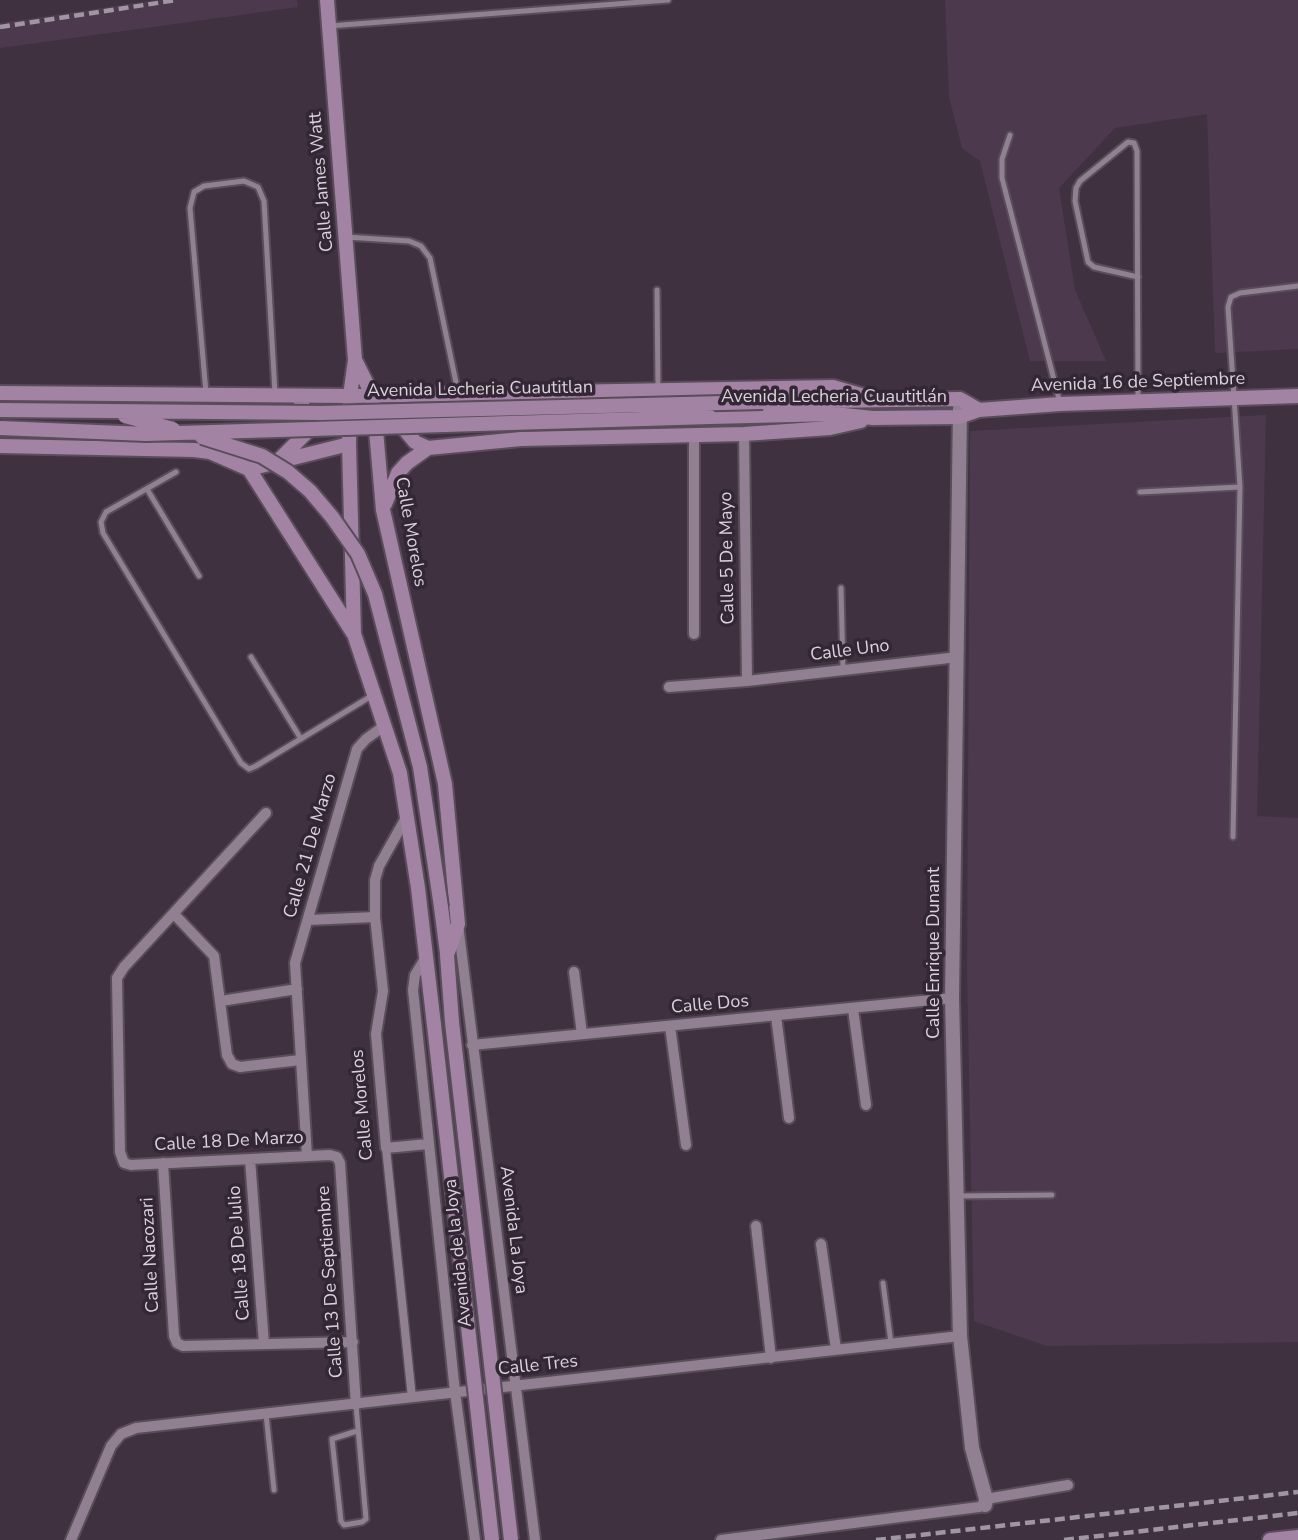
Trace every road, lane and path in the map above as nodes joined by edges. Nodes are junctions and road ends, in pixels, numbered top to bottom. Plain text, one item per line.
1 (327, 0) edge
2 (668, 0) edge
3 (328, 26) junction
4 (1010, 135) dead end
5 (346, 237) junction
6 (1138, 277) junction
7 (1298, 286) edge
8 (657, 290) dead end
9 (355, 360) junction
10 (658, 390) junction
11 (0, 393) edge
12 (458, 394) junction
13 (206, 395) junction
14 (275, 396) junction
15 (350, 396) junction
16 (373, 396) junction
17 (409, 396) junction
18 (1298, 396) edge
19 (297, 397) junction
20 (875, 399) junction
21 (960, 399) junction
22 (1235, 399) junction
23 (1138, 401) junction
24 (1060, 404) junction
25 (0, 410) edge
26 (979, 410) junction
27 (105, 411) junction
28 (710, 417) joint
29 (959, 417) junction
30 (873, 418) junction
31 (0, 428) edge
32 (744, 434) junction
33 (694, 435) junction
34 (349, 444) junction
35 (0, 446) edge
36 (428, 448) junction
37 (276, 463) junction
38 (249, 469) junction
39 (176, 472) dead end
40 (1240, 487) junction
41 (147, 489) junction
42 (1140, 492) dead end
43 (383, 510) junction
44 (199, 576) dead end
45 (841, 588) dead end
46 (354, 634) junction
47 (694, 634) dead end
48 (251, 657) dead end
49 (958, 657) junction
50 (843, 669) junction
51 (747, 681) junction
52 (669, 687) dead end
53 (374, 694) junction
54 (384, 726) junction
55 (301, 739) junction
56 (266, 813) dead end
57 (407, 816) junction
58 (1233, 837) dead end
59 (174, 914) junction
60 (375, 917) junction
61 (307, 920) junction
62 (458, 924) junction
63 (447, 958) junction
64 (426, 961) junction
65 (575, 972) dead end
66 (297, 989) junction
67 (952, 998) junction
68 (221, 1001) junction
69 (853, 1009) junction
70 (776, 1016) junction
71 (670, 1026) junction
72 (582, 1034) junction
73 (472, 1045) junction
74 (300, 1060) junction
75 (866, 1105) dead end
76 (789, 1118) dead end
77 (428, 1144) junction
78 (686, 1144) dead end
79 (386, 1148) junction
80 (307, 1156) junction
81 (337, 1157) joint
82 (250, 1159) junction
83 (163, 1163) junction
84 (1052, 1195) dead end
85 (957, 1196) junction
86 (756, 1226) dead end
87 (821, 1244) dead end
88 (883, 1283) dead end
89 (960, 1336) junction
90 (353, 1342) junction
91 (891, 1343) junction
92 (264, 1344) junction
93 (836, 1349) junction
94 (771, 1358) junction
95 (516, 1387) junction
96 (455, 1392) junction
97 (412, 1398) junction
98 (356, 1405) junction
99 (266, 1414) junction
100 (357, 1430) junction
101 (1068, 1485) dead end
102 (274, 1490) dead end
103 (985, 1502) junction
104 (1298, 1537) edge
105 (71, 1540) edge
106 (475, 1540) edge
107 (492, 1540) edge
108 (511, 1540) edge
109 (535, 1540) edge
110 (721, 1540) edge
111 (1270, 1540) edge

1 - 3 main road, Calle James Watt
2 - 3 lane
3 - 5 main road, Calle James Watt
4 - 24 lane
5 - 9 main road, Calle James Watt
5 - 12 lane
6 - 6 lane
6 - 23 lane
7 - 22 lane
8 - 10 lane
9 - 15 main road, Calle James Watt
9 - 16 main road, Calle James Watt
10 - 12 main road
10 - 20 main road
11 - 13 main road
12 - 17 main road
13 - 14 main road
13 - 14 lane
14 - 19 main road
15 - 16 main road
15 - 19 main road
15 - 34 main road
16 - 17 main road
16 - 43 main road, Calle Morelos
17 - 36 main road
18 - 22 main road, Avenida 16 de Septiembre
19 - 37 main road
20 - 21 main road, Avenida Lecheria Cuautitlan
20 - 27 main road, Avenida Lecheria Cuautitlan, bridge
21 - 26 main road
21 - 29 street, Calle Enrique Dunant
22 - 23 main road, Avenida 16 de Septiembre
22 - 40 lane
23 - 24 main road, Avenida 16 de Septiembre
24 - 26 main road, Avenida 16 de Septiembre
25 - 27 main road, Avenida Lecheria Cuautitlan, bridge
26 - 29 main road, Avenida 16 de Septiembre
27 - 63 main road, Avenida de la Joya, bridge
28 - 30 main road, Avenida Lecheria Cuautitlán
28 - 31 main road, Avenida Lecheria Cuautitlan, bridge
29 - 30 main road, Avenida Lecheria Cuautitlán
29 - 49 street, Calle Enrique Dunant
30 - 32 main road
32 - 33 main road
32 - 51 street, Calle 5 De Mayo
33 - 36 main road
33 - 47 street
34 - 37 main road
34 - 46 main road
35 - 38 main road
36 - 43 main road
37 - 38 main road
38 - 46 main road
39 - 41 lane
40 - 42 lane
40 - 58 lane
41 - 44 lane
41 - 55 lane
43 - 62 main road, Calle Morelos
45 - 50 lane
46 - 53 main road
48 - 55 lane
49 - 50 street, Calle Uno
49 - 67 street, Calle Enrique Dunant
50 - 51 street, Calle Uno
51 - 52 street, Calle Uno
53 - 54 main road
53 - 55 lane
54 - 57 main road
54 - 61 street, Calle 21 De Marzo
56 - 59 street
57 - 60 street, Calle Morelos
57 - 64 main road
59 - 68 street
59 - 83 street, Calle 18 De Marzo
60 - 61 street
60 - 79 street, Calle Morelos
61 - 66 street, Calle 21 De Marzo
62 - 63 main road, Calle Morelos
62 - 73 street, Avenida La Joya
63 - 108 main road, Avenida de la Joya, bridge
64 - 77 street
64 - 107 main road, Avenida de la Joya, bridge
65 - 72 street
66 - 68 street
66 - 74 street, Calle 21 De Marzo
67 - 69 street, Calle Dos
67 - 85 street, Calle Enrique Dunant
68 - 74 street
69 - 70 street, Calle Dos
69 - 75 street
70 - 71 street, Calle Dos
70 - 76 street
71 - 72 street, Calle Dos
71 - 78 street
72 - 73 street, Calle Dos
73 - 95 street, Avenida La Joya
74 - 80 street, Calle 21 De Marzo
77 - 79 street
77 - 96 street
79 - 97 street, Calle Morelos
80 - 81 street, Calle 18 De Marzo
80 - 82 street, Calle 18 De Marzo
81 - 90 street, Calle 13 De Septiembre
82 - 83 street, Calle 18 De Marzo
82 - 92 street, Calle 18 De Julio
83 - 92 street, Calle Nacozari
84 - 85 lane
85 - 89 street, Calle Enrique Dunant
86 - 94 street
87 - 93 street
88 - 91 lane
89 - 91 street, Calle Tres
89 - 103 street, Calle Enrique Dunant
90 - 92 street
90 - 98 street, Calle 13 De Septiembre
91 - 93 street, Calle Tres
93 - 94 street, Calle Tres
94 - 95 street, Calle Tres
95 - 96 street, Calle Tres
95 - 109 street, Avenida La Joya
96 - 97 street, Calle Tres
96 - 106 street
97 - 98 street, Calle Tres
98 - 99 street, Calle Tres
98 - 100 lane
99 - 102 lane
99 - 105 street, Calle Tres
100 - 100 lane
101 - 103 street
103 - 110 street
104 - 111 main road

